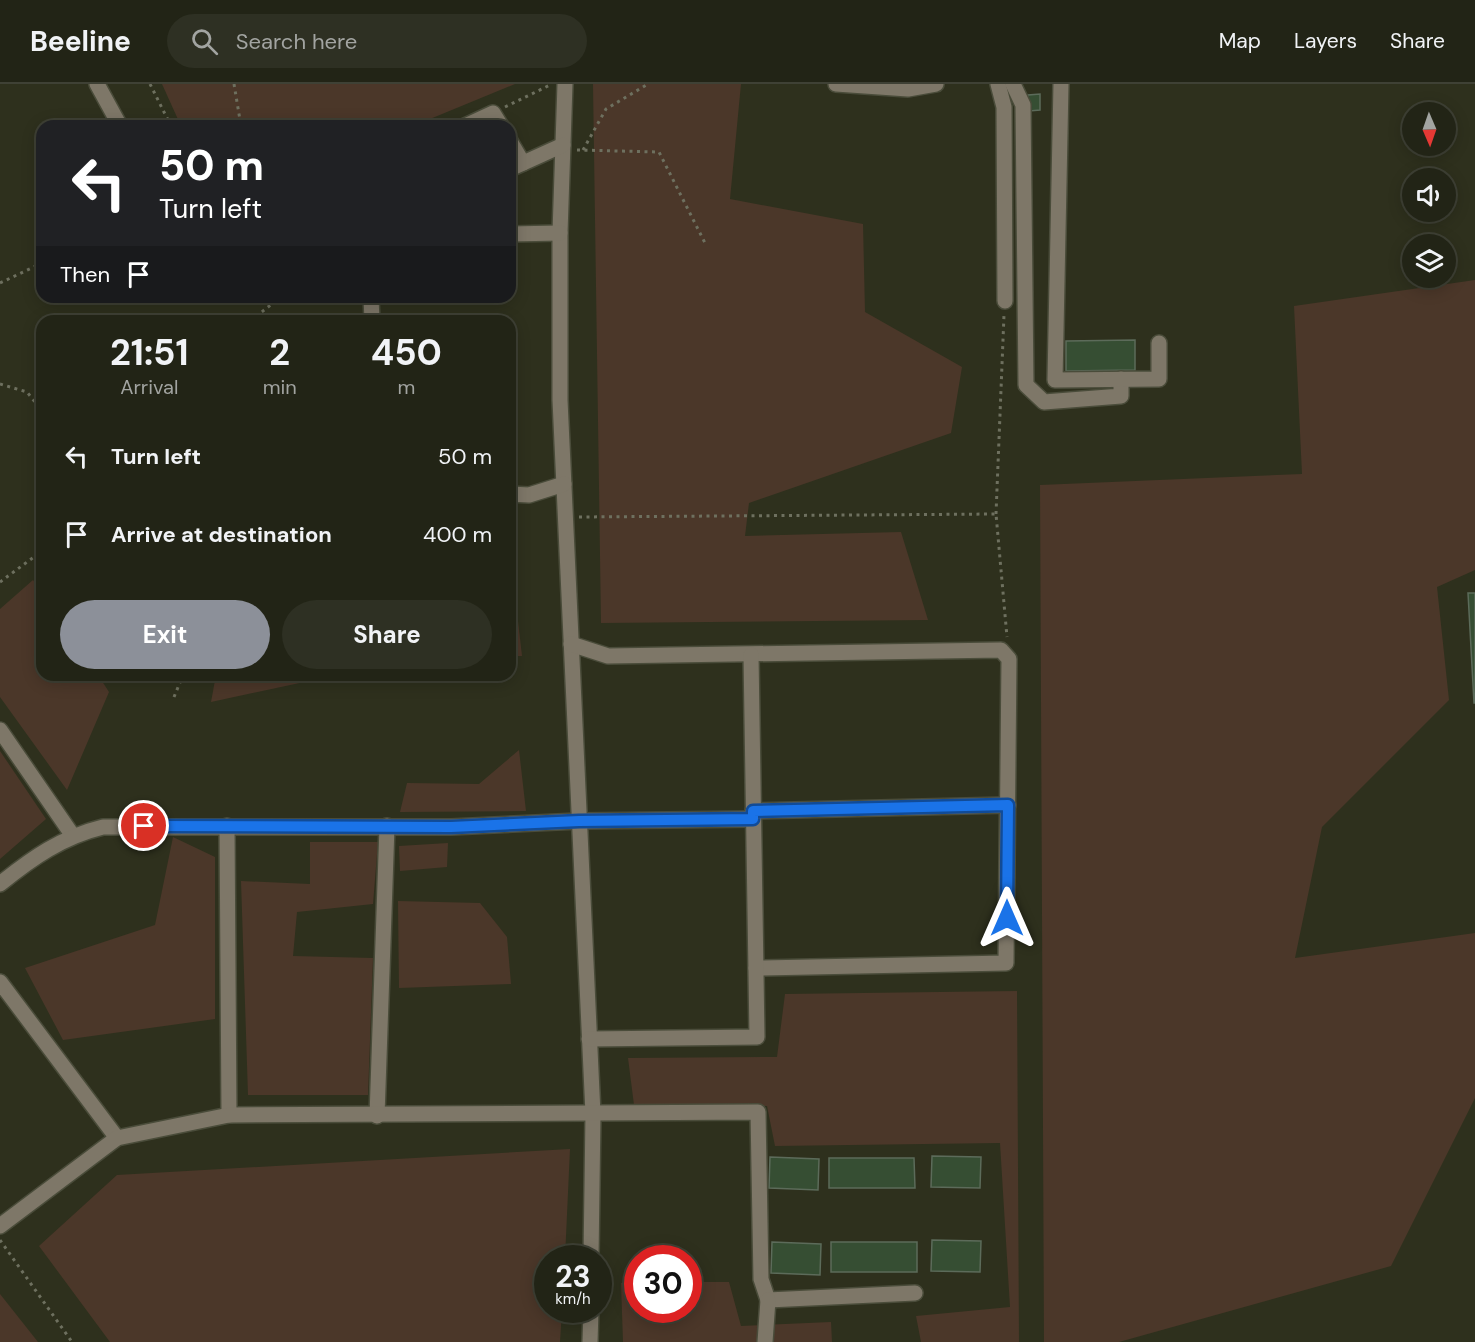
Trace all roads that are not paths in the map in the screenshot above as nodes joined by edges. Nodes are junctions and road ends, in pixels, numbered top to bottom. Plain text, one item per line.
1 (98, 84) edge
2 (565, 84) edge
3 (836, 84) edge
4 (936, 84) edge
5 (998, 84) edge
6 (1012, 84) edge
7 (1061, 84) edge
8 (117, 120) edge
9 (563, 147) junction
10 (517, 166) edge
11 (560, 233) junction
12 (516, 234) edge
13 (1005, 301) road end
14 (1159, 343) dead end
15 (1121, 379) junction
16 (564, 484) junction
17 (516, 495) edge
18 (571, 644) junction
19 (751, 656) junction
20 (0, 730) edge
21 (1008, 805) junction
22 (753, 815) junction
23 (579, 821) junction
24 (227, 826) junction
25 (387, 826) junction
26 (73, 836) junction
27 (0, 884) edge
28 (756, 968) junction
29 (0, 982) edge
30 (589, 1039) junction
31 (593, 1114) junction
32 (229, 1115) junction
33 (377, 1116) junction
34 (117, 1138) junction
35 (0, 1226) edge
36 (591, 1245) edge
37 (915, 1293) dead end
38 (768, 1300) junction
39 (591, 1323) edge
40 (590, 1342) edge
41 (765, 1342) edge

1 - 8 street
2 - 9 street
3 - 4 street
5 - 13 street
6 - 15 street
7 - 15 street
9 - 10 street
9 - 11 street
11 - 12 street
11 - 16 street
14 - 15 street
16 - 17 street
16 - 18 street
18 - 19 street
18 - 23 street
19 - 21 street
19 - 22 street
20 - 26 street
21 - 22 street
21 - 28 street
22 - 23 street
22 - 28 street
23 - 25 street
23 - 30 street
24 - 25 street
24 - 26 street
24 - 32 street
25 - 33 street
26 - 27 street
28 - 30 street
29 - 34 street
30 - 31 street
31 - 33 street
31 - 36 street
31 - 38 street
32 - 33 street
32 - 34 street
34 - 35 street
37 - 38 street
38 - 41 street
39 - 40 street

